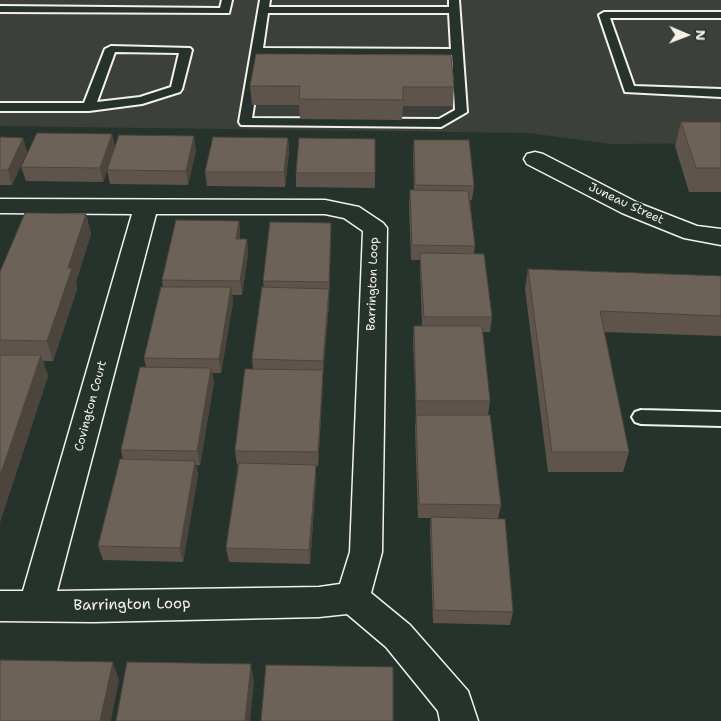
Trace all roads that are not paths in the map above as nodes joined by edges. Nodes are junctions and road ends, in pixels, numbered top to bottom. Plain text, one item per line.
1 (227, 0) edge
2 (163, 5) edge
3 (264, 5) edge
4 (455, 5) edge
5 (0, 8) edge
6 (721, 15) edge
7 (256, 51) junction
8 (457, 52) junction
9 (721, 93) edge
10 (0, 107) edge
11 (90, 107) junction
12 (535, 159) dead end
13 (0, 206) edge
14 (146, 206) junction
15 (720, 238) edge
16 (641, 417) dead end
17 (721, 419) edge
18 (353, 598) junction
19 (0, 606) edge
20 (36, 606) junction
21 (459, 721) edge

1 - 2 lane
2 - 5 lane
3 - 4 lane
3 - 7 lane
4 - 8 lane
6 - 9 lane
7 - 8 lane
7 - 8 lane
10 - 11 lane
11 - 11 lane
12 - 15 street, Juneau Street
13 - 14 street, Barrington Loop
14 - 18 street, Barrington Loop
14 - 20 street, Covington Court
16 - 17 lane
18 - 20 street, Barrington Loop
18 - 21 street
19 - 20 street, Barrington Loop

